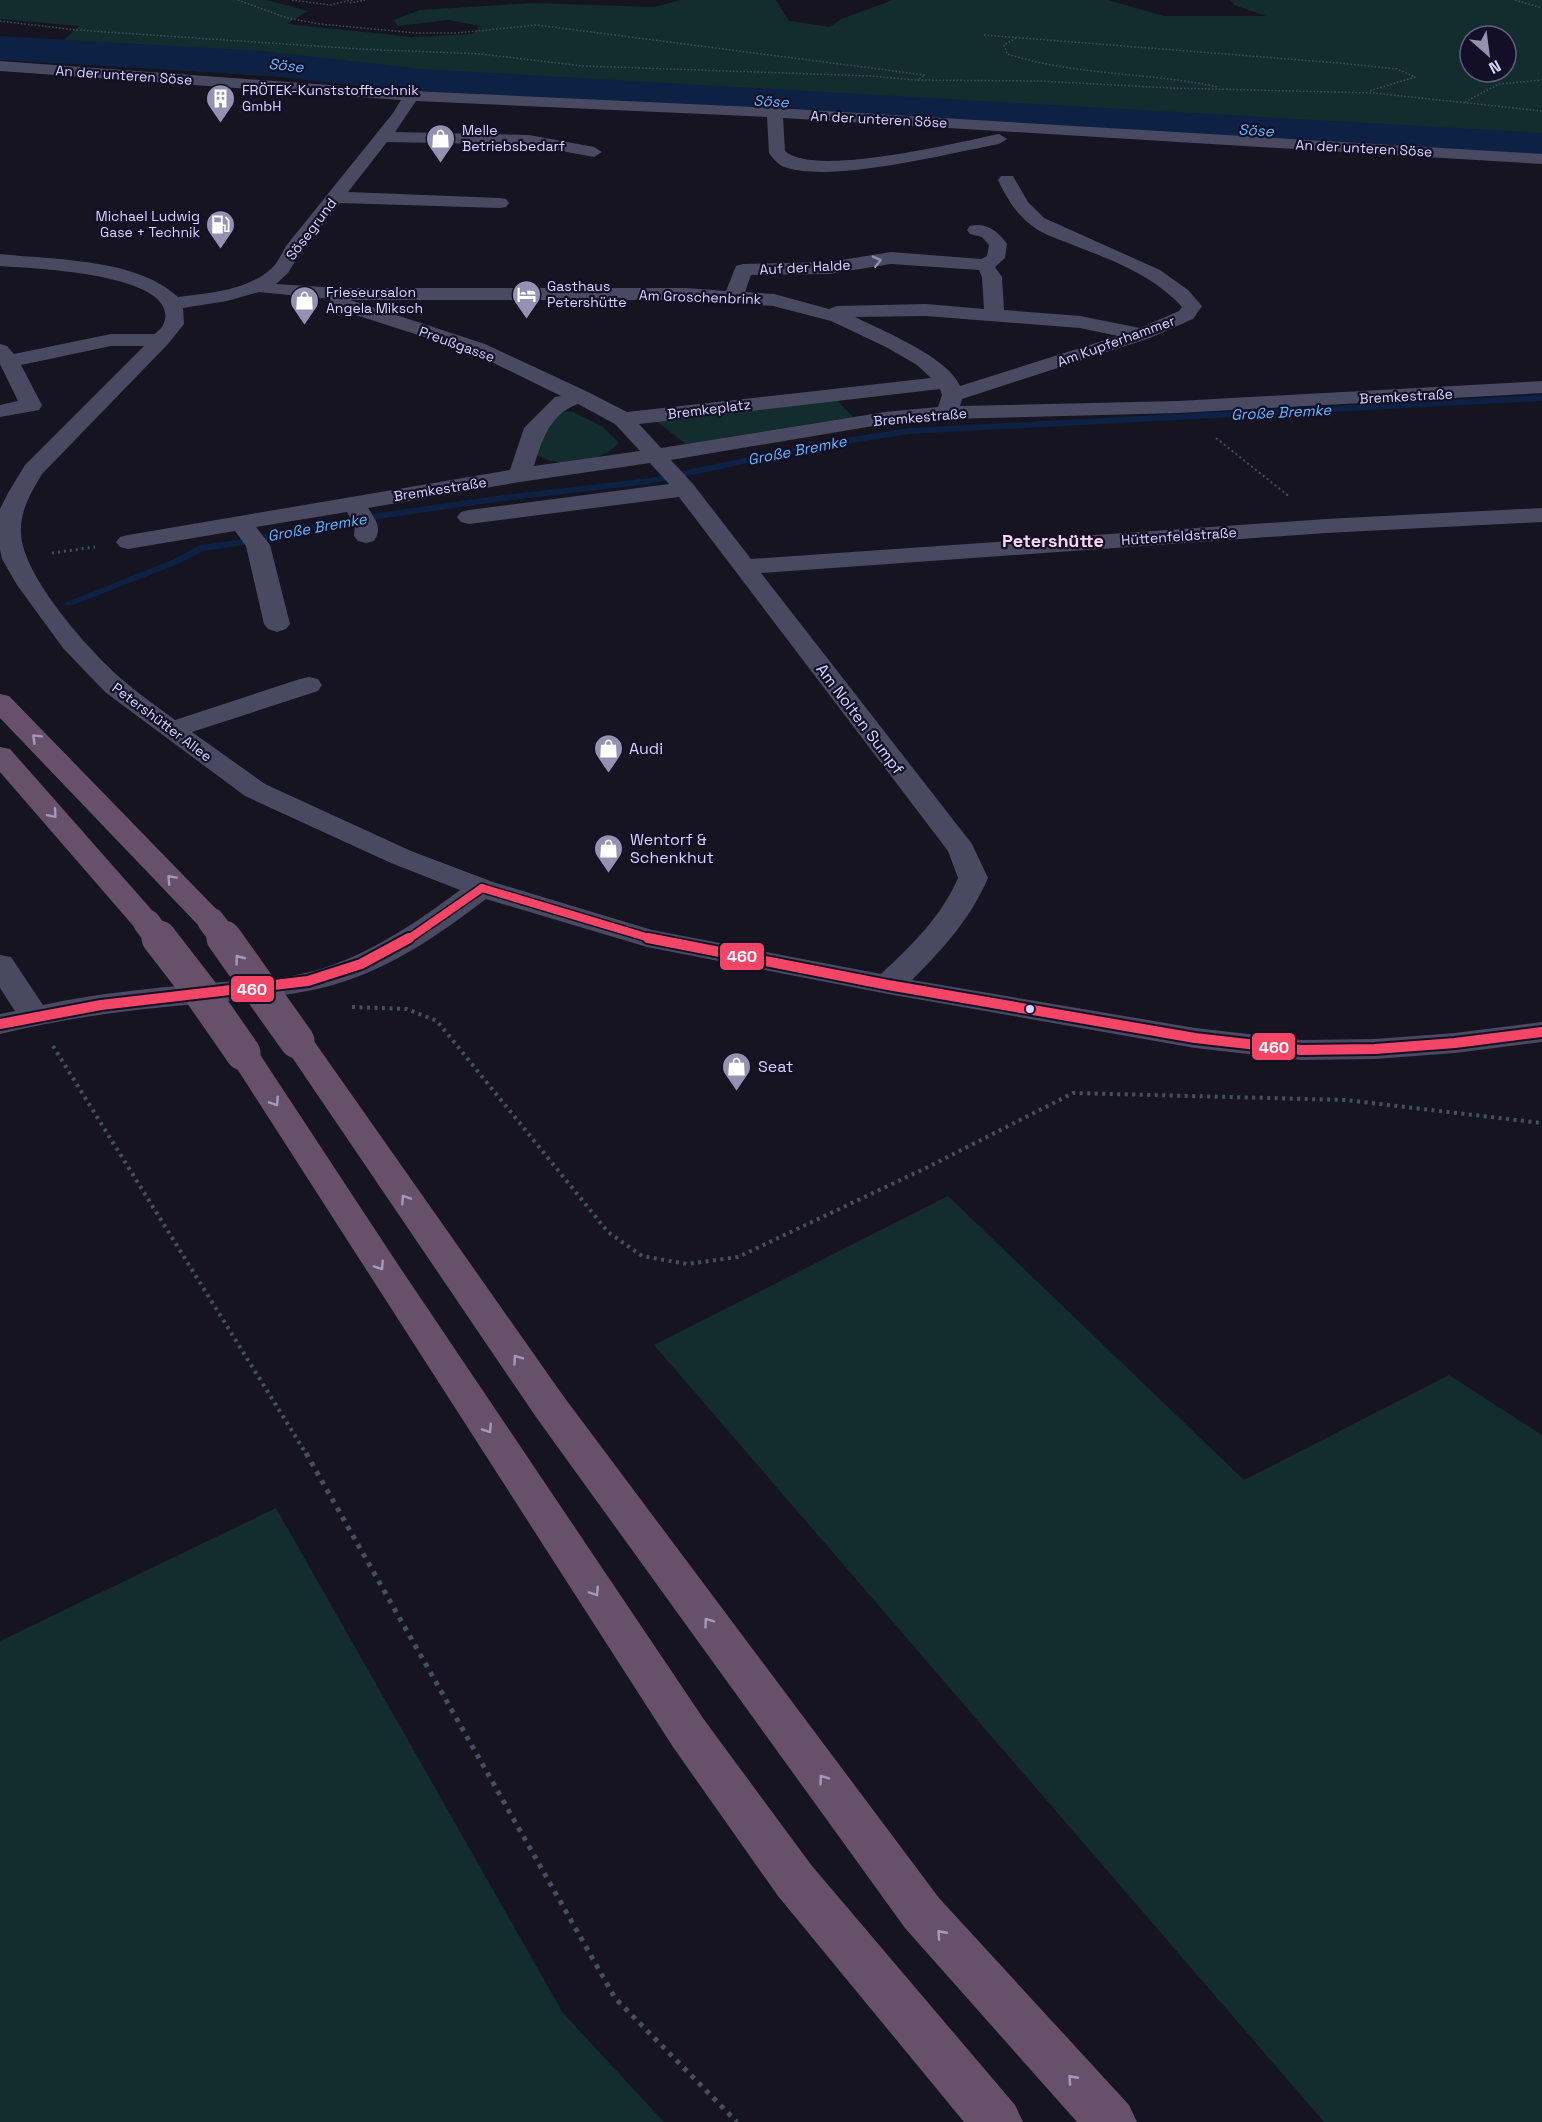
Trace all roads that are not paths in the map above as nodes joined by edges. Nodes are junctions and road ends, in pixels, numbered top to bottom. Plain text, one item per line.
1 (0, 66) edge
2 (411, 96) junction
3 (775, 113) junction
4 (1052, 129) junction
5 (382, 137) junction
6 (1178, 137) junction
7 (594, 152) dead end
8 (1329, 159) dead end
9 (1542, 159) edge
10 (1007, 180) dead end
11 (334, 197) junction
12 (500, 203) dead end
13 (976, 230) dead end
14 (0, 261) edge
15 (985, 265) junction
16 (256, 286) junction
17 (339, 294) junction
18 (734, 297) junction
19 (173, 304) junction
20 (820, 311) junction
21 (994, 315) junction
22 (1143, 334) junction
23 (161, 340) junction
24 (5, 355) edge
25 (1542, 387) edge
26 (581, 396) junction
27 (949, 397) junction
28 (0, 411) edge
29 (623, 419) junction
30 (671, 474) junction
31 (520, 475) junction
32 (1532, 514) edge
33 (469, 517) dead end
34 (1542, 529) edge
35 (249, 534) junction
36 (128, 542) road end
37 (745, 567) junction
38 (277, 624) dead end
39 (309, 685) dead end
40 (0, 702) edge
41 (171, 730) junction
42 (0, 755) edge
43 (482, 888) junction
44 (0, 964) edge
45 (888, 985) junction
46 (34, 1015) junction
47 (0, 1024) edge
48 (1537, 1039) edge
49 (997, 2122) edge
50 (1112, 2122) edge

1 - 2 street, An der unteren Söse
2 - 3 street, An der unteren Söse
2 - 5 street, Sösegrund
3 - 4 street, An der unteren Söse
3 - 4 street
4 - 6 street, An der unteren Söse
5 - 7 street
5 - 11 street, Sösegrund
6 - 8 street
6 - 9 street, An der unteren Söse
10 - 22 street, Am Kupferhammer
11 - 12 street
11 - 16 street, Sösegrund
13 - 15 street
14 - 19 street
18 -> 15 street, Auf der Halde
15 - 21 street
16 - 17 street, Am Groschenbrink
16 - 19 street, Sösegrund
17 - 18 street, Am Groschenbrink
17 - 26 street, Preußgasse
18 - 20 street, Am Groschenbrink
19 - 23 street, Petershütter Allee
20 - 21 street
20 - 27 street, Am Groschenbrink
21 - 22 street
22 - 27 street, Am Kupferhammer
23 - 24 street
23 - 41 street, Petershütter Allee
24 - 28 street
25 - 27 street, Bremkestraße
26 - 29 street
26 - 31 street
27 - 29 street, Bremkeplatz
27 - 30 street, Bremkestraße
29 - 30 street
30 - 31 street, Bremkestraße
30 - 33 street
30 - 37 street, Am Nolten Sumpf
31 - 35 street, Bremkestraße
32 - 34 street
32 - 37 street, Hüttenfeldstraße
35 - 36 street, Bremkestraße
35 - 38 street
37 - 45 street, Am Nolten Sumpf
39 - 41 street
50 -> 40 highway, bridge
41 - 43 street, Petershütter Allee
42 -> 49 highway, bridge
43 - 45 street, Petershütter Allee
43 - 46 street
44 - 46 street
45 - 48 street, Petershütter Allee
46 - 47 street

